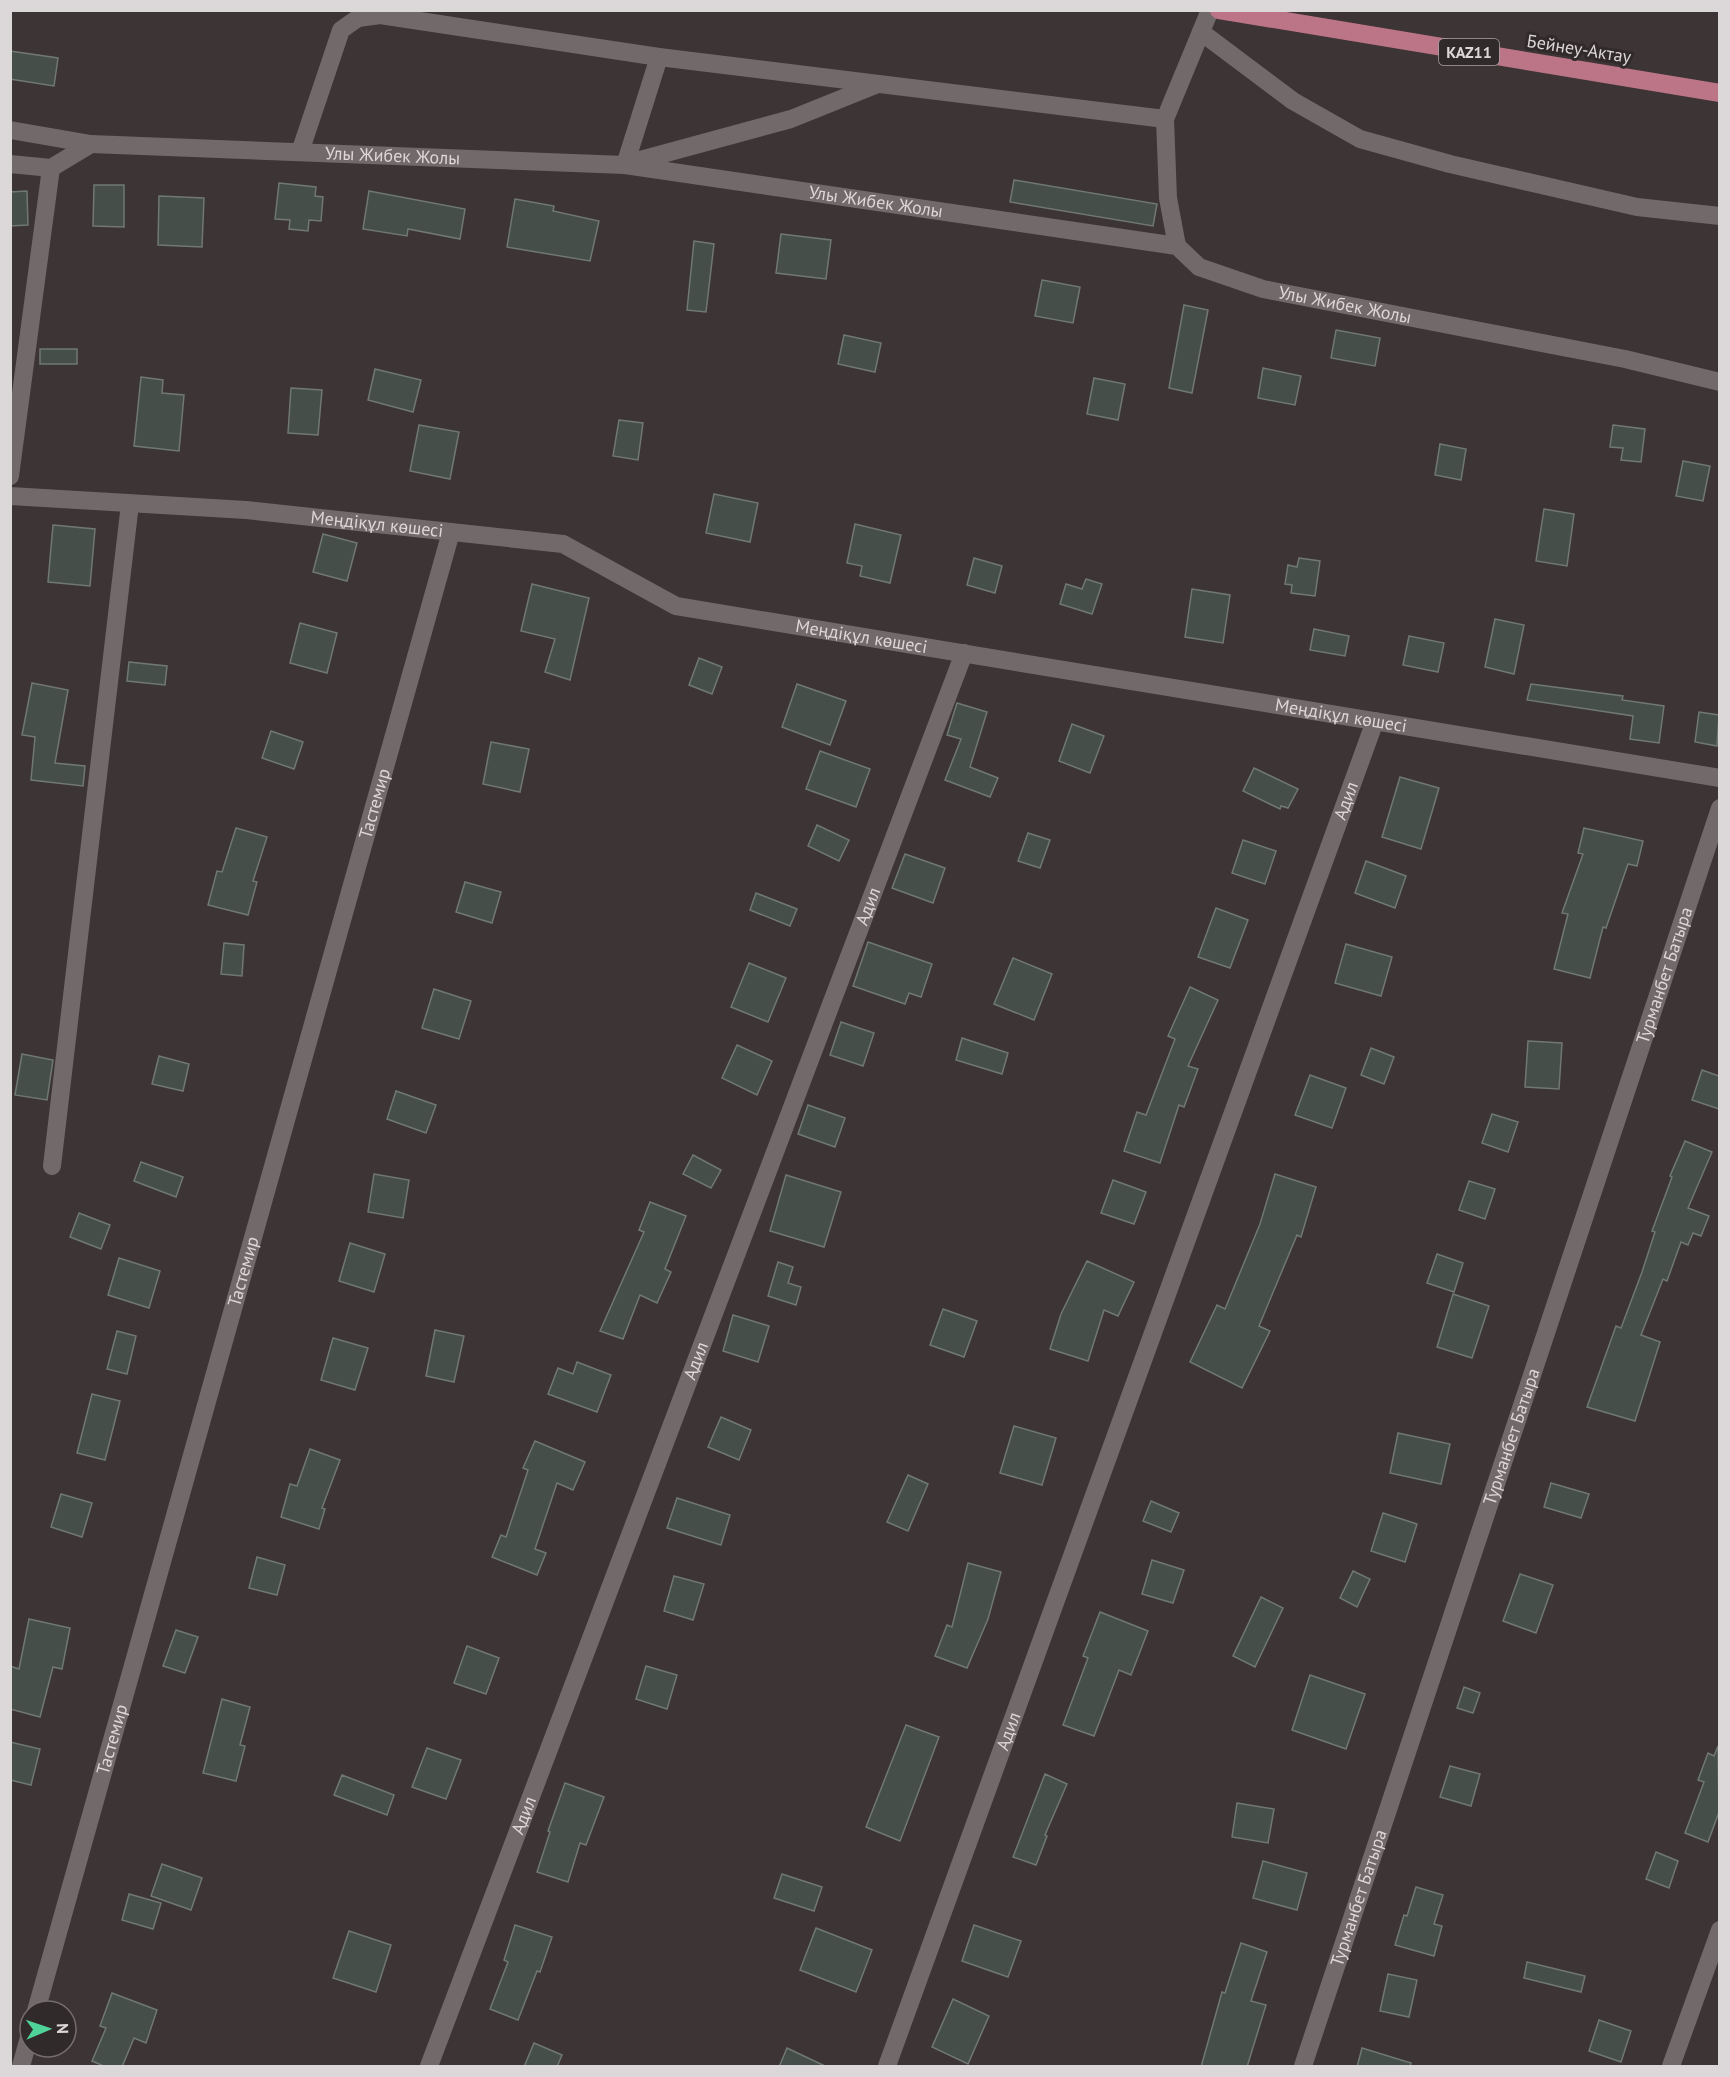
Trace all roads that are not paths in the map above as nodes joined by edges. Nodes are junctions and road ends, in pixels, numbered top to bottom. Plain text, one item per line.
1 (1210, 10) edge
2 (1219, 10) edge
3 (1201, 32) junction
4 (659, 57) junction
5 (879, 84) junction
6 (1719, 93) edge
7 (1166, 118) junction
8 (10, 129) edge
9 (91, 144) junction
10 (300, 152) junction
11 (10, 164) edge
12 (625, 165) junction
13 (51, 168) junction
14 (1719, 216) edge
15 (1177, 246) junction
16 (1719, 382) edge
17 (10, 476) edge
18 (10, 496) edge
19 (129, 504) junction
20 (451, 532) junction
21 (964, 654) junction
22 (1375, 721) junction
23 (1719, 778) edge
24 (1719, 808) edge
25 (51, 1166) dead end
26 (1719, 1929) edge
27 (39, 1999) edge
28 (429, 2067) edge
29 (887, 2067) edge
30 (1303, 2067) edge
31 (1671, 2067) edge

1 - 3 street
2 - 6 highway, Бейнеу-Актау / KAZ11
3 - 7 street
3 - 14 street
4 - 5 street
4 - 10 street
4 - 12 street
5 - 7 street
5 - 12 street
7 - 15 street
8 - 9 street, Улы Жибек Жолы
9 - 10 street, Улы Жибек Жолы
9 - 13 street
10 - 12 street, Улы Жибек Жолы
11 - 13 street
12 - 15 street, Улы Жибек Жолы
13 - 17 street
15 - 16 street, Улы Жибек Жолы
18 - 19 street, Меңдіқұл көшесі
19 - 20 street, Меңдіқұл көшесі
19 - 25 street
20 - 21 street, Меңдіқұл көшесі
20 - 27 street, Тастемир
21 - 22 street, Меңдіқұл көшесі
21 - 28 street, Адил
22 - 23 street, Меңдіқұл көшесі
22 - 29 street, Адил
24 - 30 street, Турманбет Батыра
26 - 31 street

